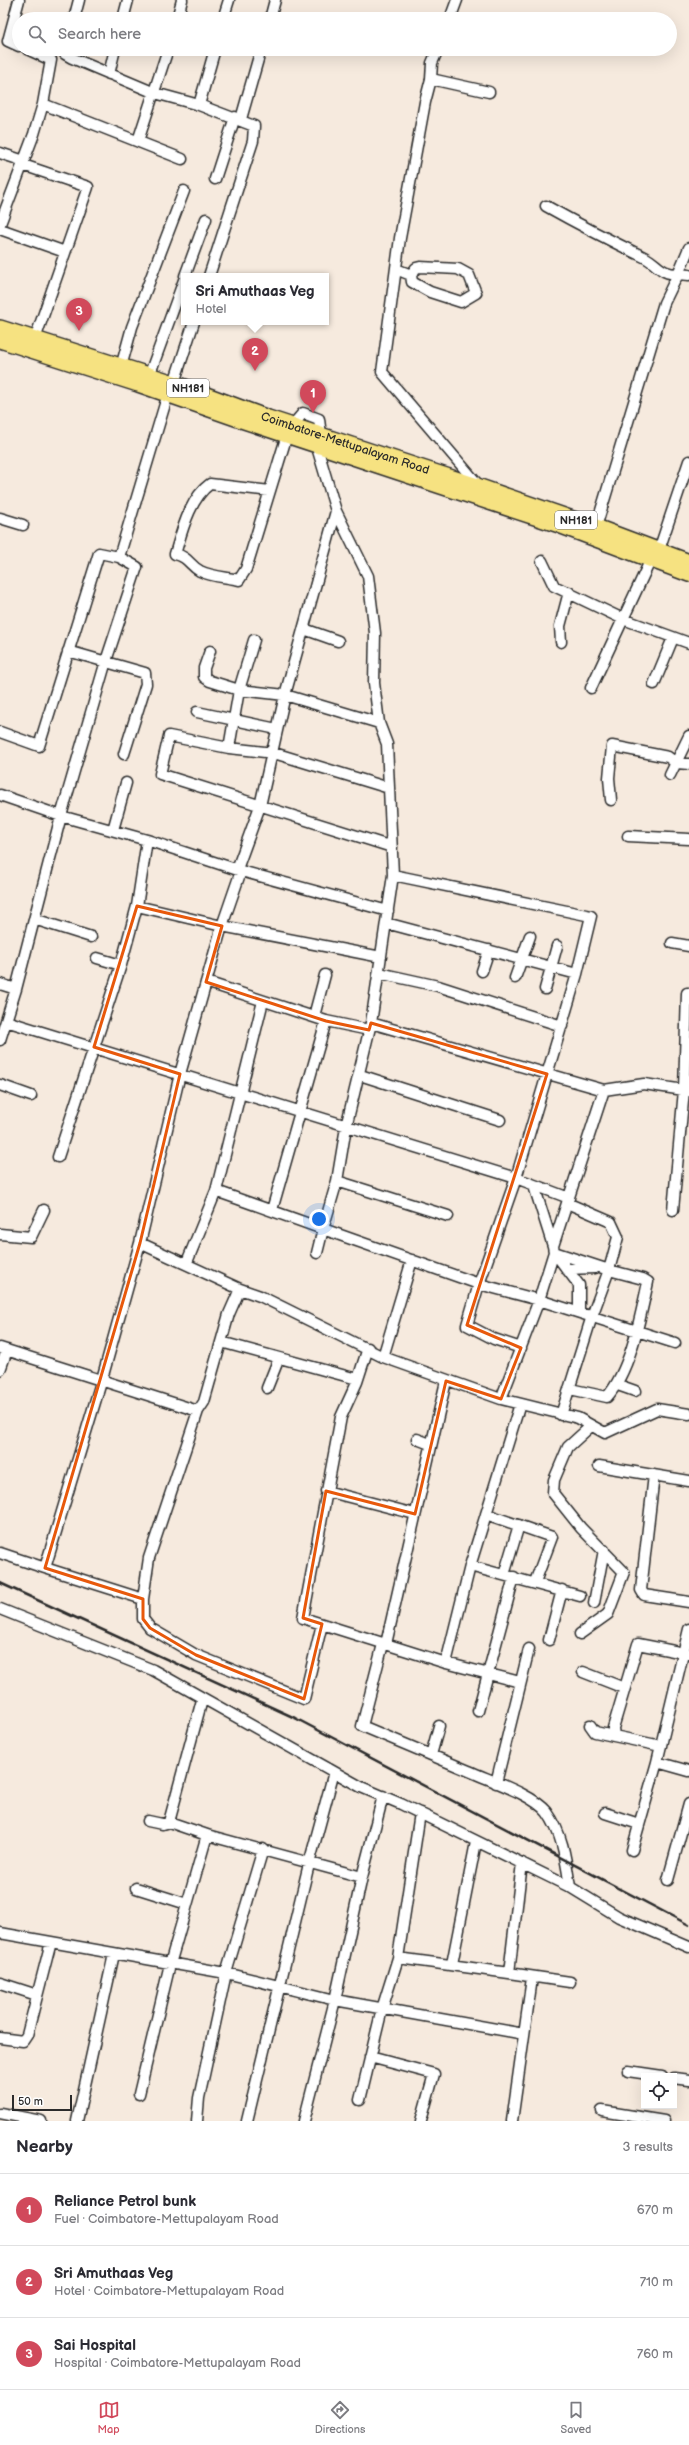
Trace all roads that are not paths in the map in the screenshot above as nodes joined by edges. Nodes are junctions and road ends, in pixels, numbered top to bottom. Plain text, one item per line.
1 (19, 0) edge
2 (79, 0) edge
3 (128, 0) edge
4 (182, 0) edge
5 (229, 0) edge
6 (275, 0) edge
7 (457, 0) edge
8 (14, 12) edge
9 (76, 12) edge
10 (125, 12) edge
11 (179, 12) edge
12 (225, 12) edge
13 (272, 12) edge
14 (453, 12) edge
15 (12, 18) edge
16 (4, 39) edge
17 (42, 56) edge
18 (68, 56) edge
19 (113, 56) edge
20 (166, 56) edge
21 (213, 56) edge
22 (259, 56) edge
23 (435, 56) edge
24 (109, 74) junction
25 (431, 79) junction
26 (489, 92) dead end
27 (155, 93) junction
28 (43, 104) junction
29 (199, 105) junction
30 (238, 118) junction
31 (138, 141) junction
32 (0, 153) edge
33 (182, 159) dead end
34 (24, 163) junction
35 (215, 179) dead end
36 (184, 190) dead end
37 (546, 206) dead end
38 (206, 219) dead end
39 (0, 224) edge
40 (0, 229) edge
41 (689, 248) edge
42 (65, 252) junction
43 (396, 269) junction
44 (186, 273) edge
45 (209, 273) edge
46 (678, 274) junction
47 (411, 275) junction
48 (689, 275) edge
49 (181, 288) edge
50 (193, 325) edge
51 (1, 334) edge
52 (34, 340) junction
53 (121, 367) junction
54 (149, 376) junction
55 (171, 388) junction
56 (289, 430) junction
57 (318, 440) junction
58 (689, 461) edge
59 (462, 487) junction
60 (480, 487) junction
61 (270, 491) junction
62 (336, 511) junction
63 (0, 518) edge
64 (23, 525) dead end
65 (596, 527) junction
66 (655, 554) junction
67 (119, 557) junction
68 (542, 561) dead end
69 (689, 562) edge
70 (689, 574) edge
71 (568, 592) junction
72 (623, 619) junction
73 (304, 629) junction
74 (673, 638) junction
75 (254, 640) dead end
76 (338, 641) dead end
77 (561, 642) dead end
78 (689, 643) edge
79 (68, 651) junction
80 (210, 651) dead end
81 (106, 661) junction
82 (654, 684) dead end
83 (591, 688) dead end
84 (239, 690) junction
85 (285, 695) junction
86 (197, 712) dead end
87 (232, 719) junction
88 (379, 723) junction
89 (277, 728) junction
90 (0, 732) edge
91 (689, 736) edge
92 (229, 748) junction
93 (274, 753) junction
94 (124, 754) dead end
95 (676, 763) junction
96 (689, 764) edge
97 (670, 775) dead end
98 (126, 783) dead end
99 (389, 788) junction
100 (0, 795) edge
101 (611, 800) dead end
102 (260, 806) junction
103 (62, 816) junction
104 (113, 830) junction
105 (628, 836) dead end
106 (689, 839) edge
107 (147, 840) junction
108 (392, 847) junction
109 (239, 870) junction
110 (393, 876) junction
111 (137, 906) junction
112 (388, 911) junction
113 (34, 919) junction
114 (386, 923) junction
115 (222, 926) junction
116 (530, 936) dead end
117 (91, 937) dead end
118 (672, 943) dead end
119 (557, 946) dead end
120 (689, 946) edge
121 (488, 950) junction
122 (381, 957) junction
123 (97, 958) dead end
124 (522, 959) junction
125 (121, 965) junction
126 (552, 967) junction
127 (482, 971) dead end
128 (378, 973) junction
129 (577, 974) junction
130 (324, 975) dead end
131 (515, 978) dead end
132 (206, 982) junction
133 (0, 984) edge
134 (545, 989) dead end
135 (16, 990) junction
136 (689, 993) edge
137 (263, 1001) junction
138 (314, 1016) junction
139 (6, 1021) junction
140 (326, 1021) junction
141 (370, 1026) junction
142 (562, 1026) junction
143 (0, 1040) edge
144 (94, 1047) junction
145 (180, 1074) junction
146 (547, 1074) junction
147 (360, 1075) junction
148 (0, 1084) edge
149 (604, 1090) junction
150 (687, 1091) edge
151 (240, 1094) junction
152 (31, 1096) dead end
153 (300, 1113) junction
154 (500, 1120) dead end
155 (346, 1127) junction
156 (58, 1157) dead end
157 (516, 1178) junction
158 (337, 1181) junction
159 (534, 1186) junction
160 (216, 1191) junction
161 (568, 1200) junction
162 (44, 1210) dead end
163 (272, 1210) junction
164 (673, 1210) dead end
165 (448, 1216) dead end
166 (323, 1229) junction
167 (0, 1234) edge
168 (140, 1243) junction
169 (553, 1248) junction
170 (317, 1253) dead end
171 (412, 1260) junction
172 (187, 1262) junction
173 (566, 1269) junction
174 (605, 1269) junction
175 (479, 1284) junction
176 (240, 1289) junction
177 (539, 1300) junction
178 (579, 1312) junction
179 (592, 1316) junction
180 (638, 1330) junction
181 (221, 1342) junction
182 (675, 1343) dead end
183 (368, 1348) junction
184 (521, 1348) junction
185 (3, 1349) edge
186 (383, 1357) junction
187 (279, 1358) junction
188 (0, 1370) edge
189 (357, 1379) junction
190 (102, 1380) junction
191 (446, 1380) junction
192 (618, 1385) junction
193 (267, 1388) dead end
194 (570, 1389) junction
195 (635, 1391) dead end
196 (501, 1400) junction
197 (520, 1404) junction
198 (198, 1411) junction
199 (689, 1414) edge
200 (561, 1415) junction
201 (591, 1426) junction
202 (417, 1440) dead end
203 (430, 1444) junction
204 (600, 1466) dead end
205 (654, 1475) junction
206 (689, 1481) edge
207 (326, 1491) junction
208 (415, 1514) junction
209 (486, 1514) junction
210 (519, 1525) junction
211 (604, 1550) junction
212 (0, 1553) edge
213 (470, 1566) junction
214 (45, 1568) junction
215 (509, 1576) junction
216 (535, 1582) junction
217 (562, 1590) junction
218 (580, 1596) dead end
219 (143, 1599) junction
220 (689, 1602) edge
221 (594, 1603) dead end
222 (0, 1609) edge
223 (322, 1624) junction
224 (689, 1629) edge
225 (580, 1634) dead end
226 (549, 1640) dead end
227 (384, 1644) junction
228 (529, 1649) dead end
229 (686, 1654) edge
230 (446, 1663) junction
231 (583, 1672) dead end
232 (488, 1674) junction
233 (520, 1682) junction
234 (624, 1688) junction
235 (202, 1700) junction
236 (478, 1711) dead end
237 (590, 1725) dead end
238 (438, 1726) dead end
239 (614, 1736) junction
240 (661, 1746) junction
241 (431, 1755) junction
242 (657, 1762) junction
243 (689, 1771) edge
244 (334, 1772) junction
245 (496, 1783) junction
246 (383, 1796) junction
247 (689, 1804) edge
248 (420, 1813) junction
249 (605, 1813) dead end
250 (148, 1820) dead end
251 (169, 1822) junction
252 (639, 1824) junction
253 (207, 1835) junction
254 (476, 1842) junction
255 (262, 1849) junction
256 (632, 1850) dead end
257 (522, 1863) junction
258 (309, 1864) junction
259 (362, 1877) junction
260 (668, 1880) dead end
261 (570, 1887) junction
262 (136, 1888) dead end
263 (187, 1904) junction
264 (0, 1933) edge
265 (50, 1942) junction
266 (689, 1947) edge
267 (114, 1954) junction
268 (398, 1958) junction
269 (170, 1964) junction
270 (452, 1964) junction
271 (226, 1973) junction
272 (509, 1973) junction
273 (532, 1978) junction
274 (570, 1982) dead end
275 (0, 1984) edge
276 (281, 1986) junction
277 (37, 1996) junction
278 (336, 2000) junction
279 (382, 2009) junction
280 (524, 2034) junction
281 (0, 2038) edge
282 (370, 2057) junction
283 (628, 2071) dead end
284 (642, 2073) edge
285 (677, 2078) edge
286 (689, 2080) edge
287 (139, 2094) dead end
288 (360, 2100) dead end
289 (602, 2111) dead end
290 (0, 2113) edge
291 (38, 2121) edge
292 (77, 2121) edge
293 (197, 2121) edge
294 (247, 2121) edge
295 (304, 2121) edge
296 (421, 2121) edge
297 (512, 2121) edge
298 (664, 2121) edge

1 - 8 street
2 - 9 street
3 - 10 street
4 - 11 street
5 - 12 street
6 - 13 street
7 - 14 street
15 - 16 street
17 - 28 street
18 - 24 street
19 - 24 street
20 - 27 street
21 - 29 street
22 - 30 street
23 - 25 street
24 - 27 street
25 - 26 street
25 - 43 street
27 - 29 street
27 - 31 street
28 - 31 street
28 - 34 street
29 - 30 street
30 - 35 street
30 - 45 street
31 - 33 street
32 - 34 street
34 - 39 street
34 - 42 street
36 - 53 street
37 - 46 street
38 - 44 street
40 - 42 street
41 - 46 street
42 - 52 street
43 - 47 street
43 - 60 street
46 - 48 street
46 - 65 street
47 - 47 street
49 - 54 street
50 - 55 street
51 - 52 highway, NH181
51 - 55 highway, NH181
52 - 53 highway, NH181
53 - 54 highway, NH181
54 - 55 highway, NH181
55 - 56 highway, NH181
55 - 67 street
56 - 57 highway, NH181
56 - 57 street
56 - 61 street
57 - 59 highway, Coimbatore-Mettupalayam Road / NH181
57 - 62 street
58 - 66 street
59 - 60 highway, Coimbatore-Mettupalayam Road / NH181
59 - 66 highway, NH181
60 - 65 highway, Coimbatore-Mettupalayam Road / NH181
61 - 61 street
62 - 73 street
62 - 88 street
63 - 64 street
65 - 66 highway, Coimbatore-Mettupalayam Road / NH181
66 - 69 highway, Coimbatore-Mettupalayam Road / NH181
66 - 70 highway, NH181
66 - 72 street
67 - 79 street
67 - 81 street
68 - 71 street
71 - 72 street
71 - 77 street
72 - 74 street
72 - 83 street
73 - 76 street
73 - 85 street
74 - 78 street
74 - 82 street
75 - 84 street
79 - 81 street
79 - 90 street
80 - 84 street
81 - 94 street
81 - 103 street
84 - 85 street
84 - 87 street
85 - 88 street
85 - 89 street
86 - 87 street
87 - 89 street
87 - 92 street
88 - 99 street
89 - 93 street
91 - 95 street
92 - 93 street
92 - 102 street
93 - 99 street
93 - 102 street
95 - 96 street
95 - 97 street
95 - 101 street
98 - 104 street
99 - 108 street
100 - 103 street
102 - 108 street
102 - 109 street
103 - 104 street
103 - 113 street
104 - 107 street
105 - 106 street
107 - 109 street
107 - 111 street
108 - 110 street
109 - 112 street
109 - 115 street
110 - 112 street
110 - 129 street
111 - 115 street
111 - 125 street
112 - 114 street
113 - 117 street
113 - 135 street
114 - 121 street
114 - 122 street
115 - 122 street
115 - 132 street
116 - 124 street
118 - 120 street
119 - 126 street
121 - 124 street
121 - 127 street
122 - 128 street
123 - 125 street
124 - 126 street
124 - 131 street
125 - 144 street
126 - 129 street
126 - 134 street
128 - 141 street
128 - 142 street
129 - 142 street
130 - 138 street
132 - 137 street
132 - 145 street
133 - 135 street
135 - 139 street
136 - 150 street
137 - 138 street
137 - 151 street
138 - 140 street
139 - 143 street
139 - 144 street
140 - 141 street
140 - 153 street
141 - 146 street
141 - 147 street
142 - 146 street
144 - 145 street
144 - 156 street
145 - 151 street
145 - 168 street
146 - 149 street
146 - 157 street
147 - 154 street
147 - 155 street
148 - 152 street
149 - 150 street
149 - 161 street
150 - 164 street
151 - 153 street
151 - 160 street
153 - 155 street
153 - 163 street
155 - 157 street
155 - 158 street
157 - 159 street
157 - 175 street
158 - 165 street
158 - 166 street
159 - 161 street
159 - 169 street
160 - 163 street
160 - 172 street
161 - 169 street
161 - 174 street
162 - 167 street
163 - 166 street
166 - 170 street
166 - 171 street
168 - 172 street
168 - 190 street
169 - 173 street
169 - 174 street
169 - 177 street
171 - 175 street
171 - 186 street
172 - 176 street
173 - 174 street
173 - 178 street
174 - 179 street
174 - 180 street
175 - 177 street
175 - 184 street
176 - 181 street
176 - 183 street
177 - 178 street
177 - 184 street
178 - 179 street
179 - 180 street
179 - 194 street
180 - 182 street
180 - 192 street
181 - 187 street
181 - 198 street
183 - 186 street
183 - 189 street
184 - 196 street
185 - 188 street
185 - 190 street
186 - 191 street
187 - 189 street
187 - 193 street
189 - 207 street
190 - 198 street
190 - 214 street
191 - 196 street
191 - 203 street
192 - 194 street
192 - 195 street
194 - 200 street
196 - 197 street
197 - 200 street
197 - 209 street
198 - 219 street
199 - 201 street
200 - 201 street
201 - 211 street
202 - 203 street
203 - 208 street
204 - 205 street
205 - 206 street
205 - 220 street
207 - 208 street
207 - 223 street
208 - 227 street
209 - 210 street
209 - 213 street
210 - 215 street
210 - 216 street
211 - 221 street
211 - 225 street
212 - 214 street
213 - 215 street
213 - 230 street
214 - 219 street
215 - 216 street
215 - 232 street
216 - 217 street
217 - 218 street
217 - 226 street
219 - 223 street
222 - 235 street
223 - 227 street
224 - 229 street
227 - 230 street
227 - 241 street
228 - 233 street
229 - 234 street
229 - 240 street
230 - 232 street
231 - 234 street
232 - 233 street
232 - 236 street
233 - 245 street
234 - 239 street
235 - 244 street
235 - 251 street
237 - 239 street
238 - 241 street
239 - 240 street
240 - 242 street
241 - 245 street
242 - 243 street
242 - 252 street
244 - 246 street
244 - 258 street
245 - 261 street
246 - 248 street
246 - 259 street
247 - 260 street
248 - 254 street
248 - 268 street
249 - 252 street
250 - 251 street
251 - 253 street
252 - 256 street
253 - 255 street
253 - 263 street
254 - 257 street
254 - 270 street
255 - 258 street
255 - 271 street
257 - 261 street
257 - 272 street
258 - 259 street
258 - 276 street
259 - 278 street
261 - 266 street
262 - 263 street
263 - 269 street
264 - 265 street
265 - 267 street
265 - 277 street
267 - 269 street
267 - 292 street
268 - 270 street
268 - 279 street
269 - 271 street
269 - 287 street
270 - 272 street
271 - 276 street
271 - 293 street
272 - 273 street
273 - 274 street
273 - 280 street
275 - 277 street
276 - 278 street
276 - 294 street
277 - 281 street
278 - 279 street
278 - 295 street
279 - 280 street
279 - 282 street
280 - 297 street
282 - 288 street
282 - 296 street
283 - 284 street
285 - 286 street
289 - 298 street
290 - 291 street

